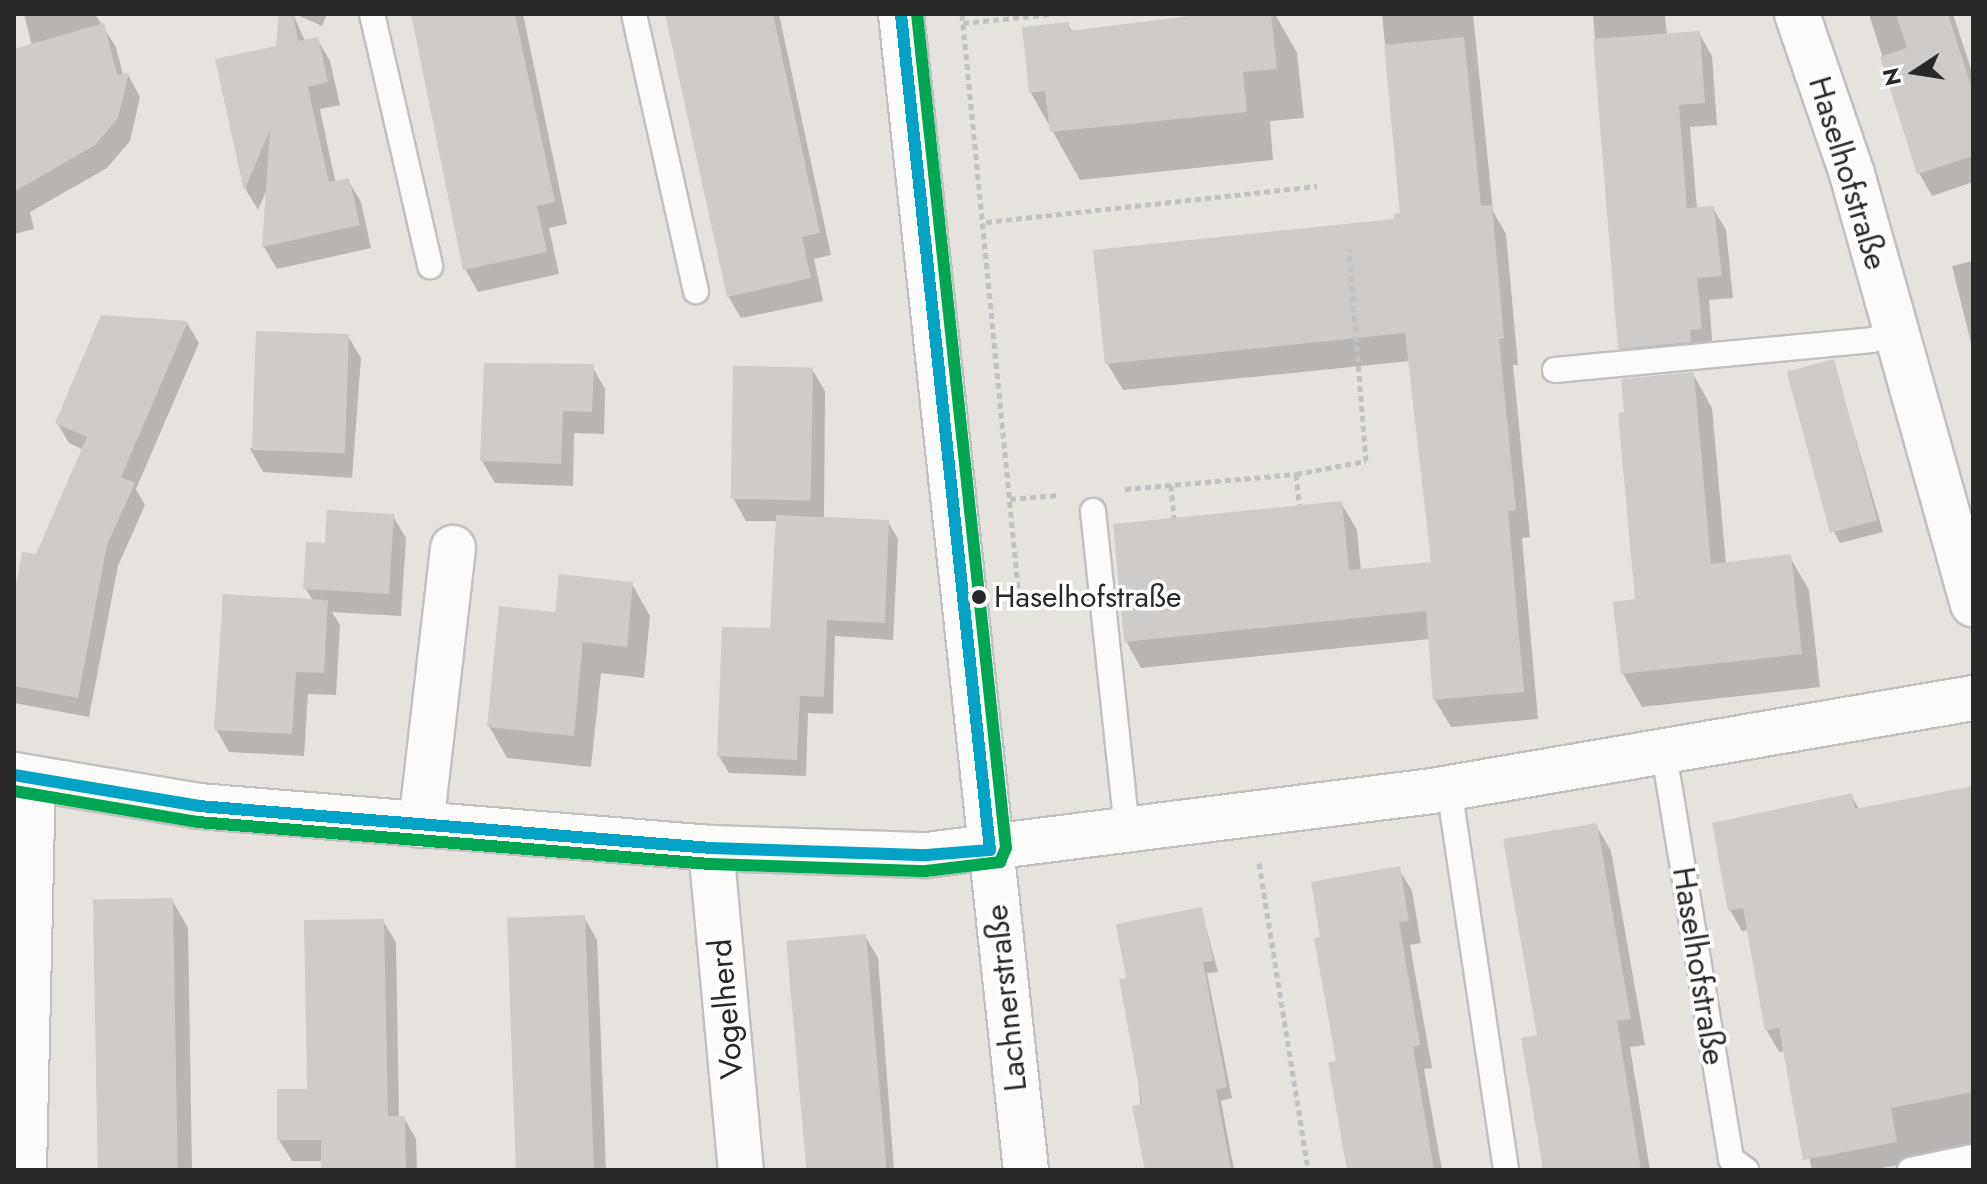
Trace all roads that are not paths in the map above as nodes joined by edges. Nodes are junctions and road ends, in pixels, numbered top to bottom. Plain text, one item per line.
1 (372, 14) edge
2 (634, 14) edge
3 (901, 14) edge
4 (1797, 14) edge
5 (430, 266) dead end
6 (696, 291) dead end
7 (1897, 332) junction
8 (1555, 370) dead end
9 (1093, 511) dead end
10 (453, 548) dead end
11 (1973, 604) edge
12 (1973, 698) edge
13 (1664, 754) junction
14 (23, 777) edge
15 (1449, 788) junction
16 (421, 825) junction
17 (1127, 828) junction
18 (711, 848) junction
19 (990, 850) junction
20 (1973, 1157) edge
21 (24, 1170) edge
22 (741, 1170) edge
23 (1026, 1170) edge
24 (1506, 1170) edge
25 (1746, 1170) edge
26 (1910, 1170) edge

1 - 5 lane
2 - 6 lane
3 - 19 street, Lachnerstraße
4 - 7 street, Haselhofstraße
7 - 8 lane
7 - 11 street, Haselhofstraße
9 - 17 lane
10 - 16 street
12 - 13 street
13 - 15 street
13 - 25 lane, Haselhofstraße
14 - 16 street
14 - 21 street
15 - 17 street
15 - 24 lane
16 - 18 street
17 - 19 street
18 - 19 street
18 - 22 street, Vogelherd
19 - 23 street, Lachnerstraße
20 - 26 lane

